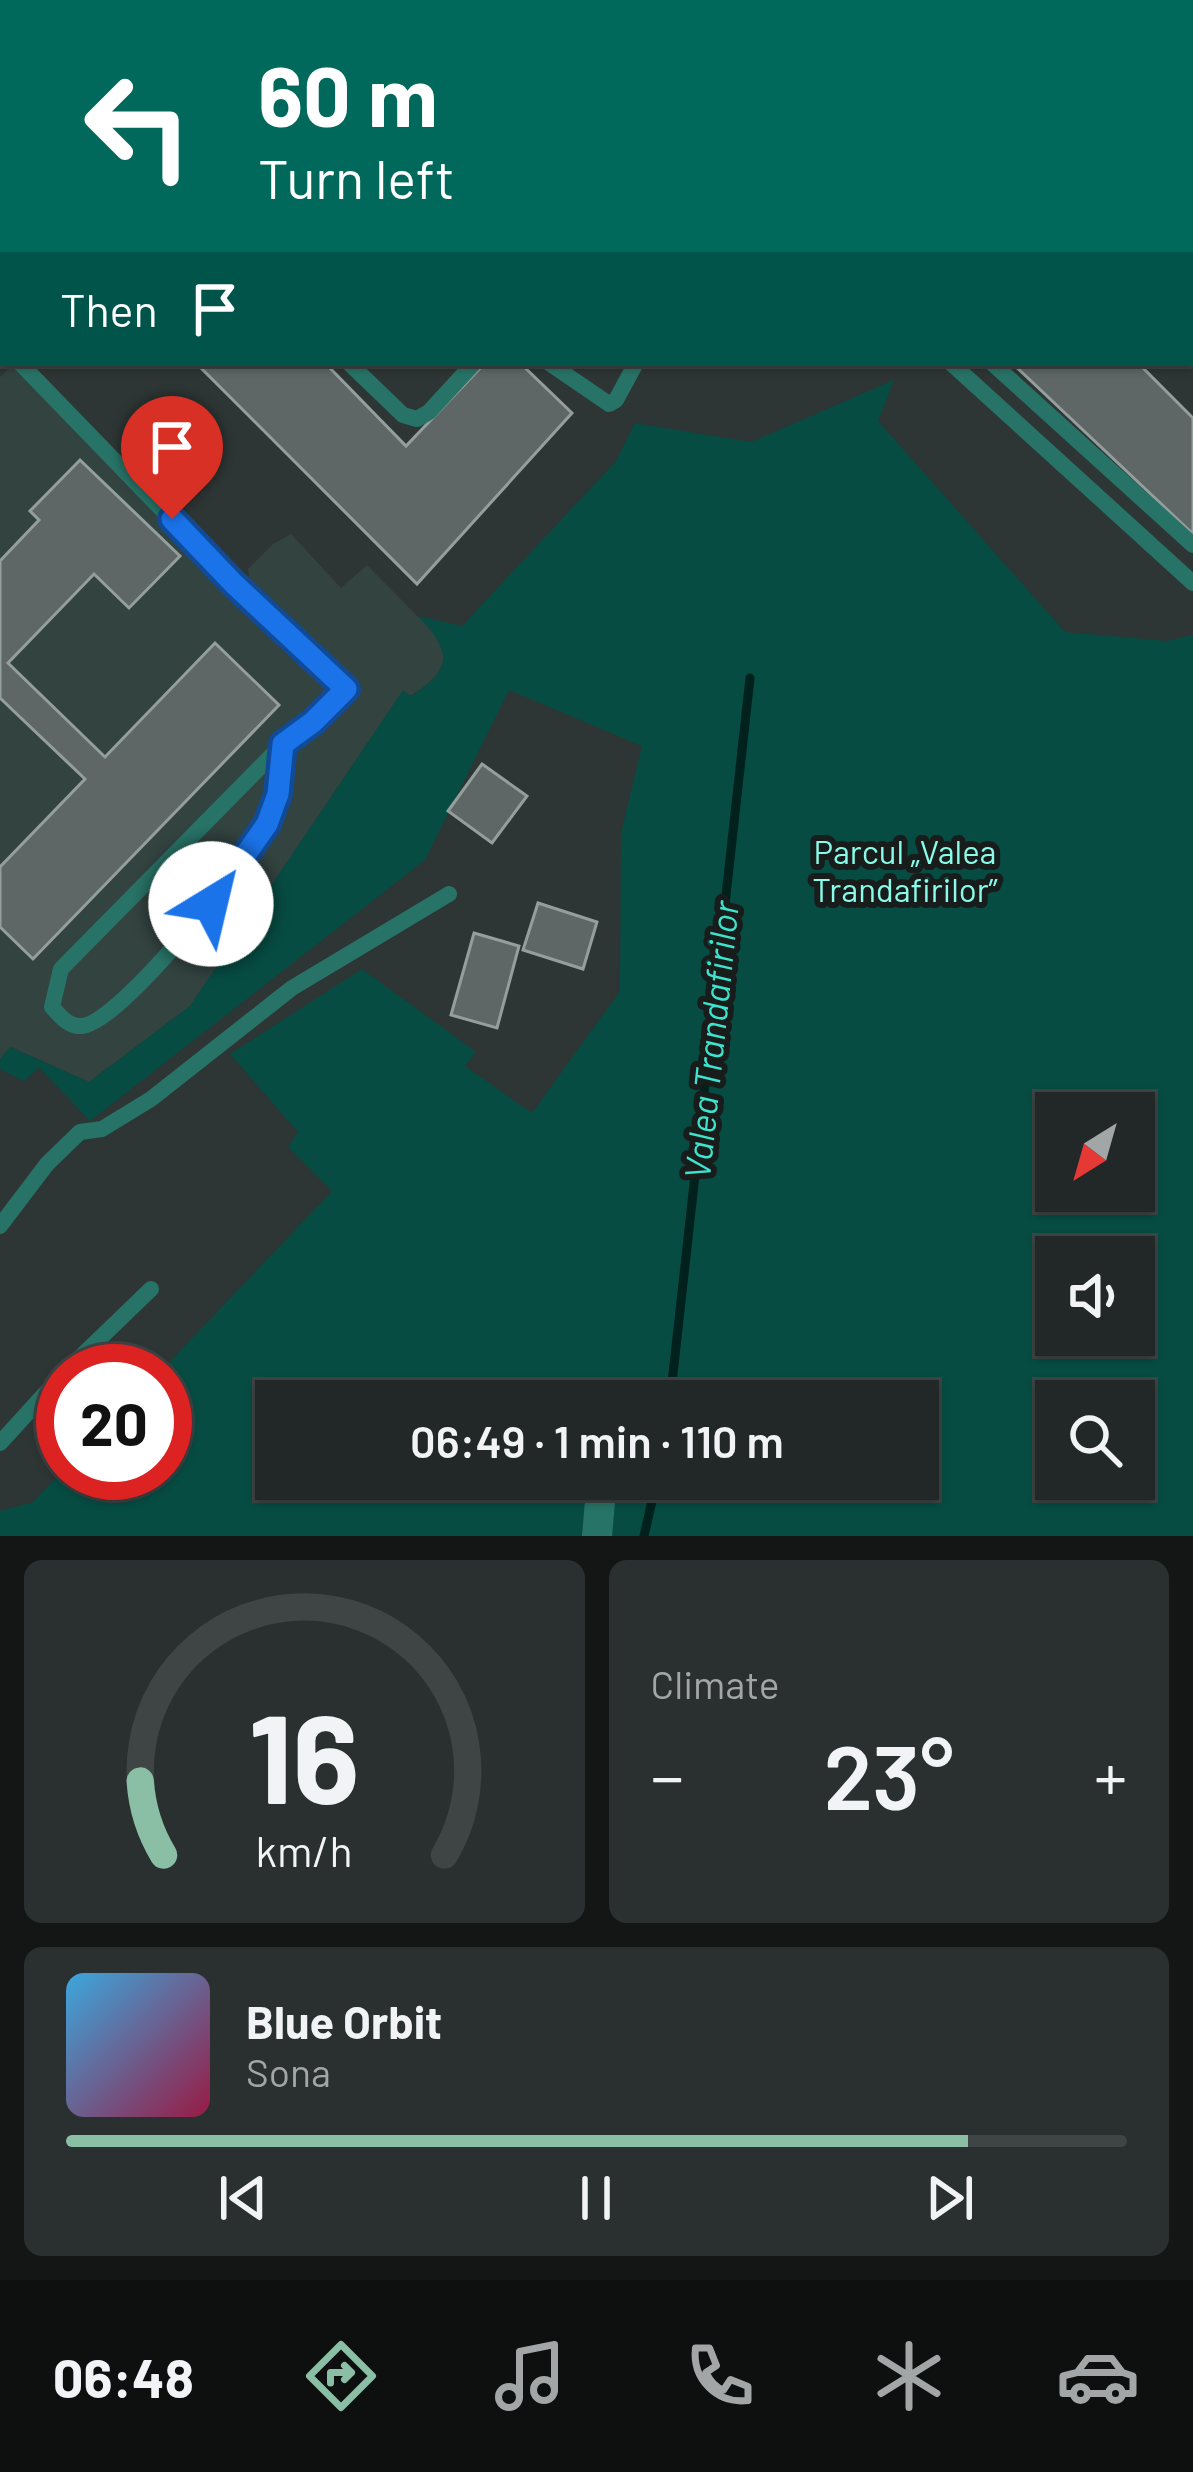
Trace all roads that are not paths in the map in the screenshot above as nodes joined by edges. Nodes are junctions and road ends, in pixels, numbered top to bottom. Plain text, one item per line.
1 (23, 366) edge
2 (352, 366) edge
3 (471, 366) edge
4 (553, 366) edge
5 (634, 366) edge
6 (954, 366) edge
7 (995, 366) edge
8 (1193, 545) edge
9 (1193, 583) edge
10 (283, 744) junction
11 (449, 894) dead end
12 (0, 1226) edge
13 (151, 1289) dead end
14 (93, 1344) edge
15 (36, 1403) edge
16 (0, 1443) edge
17 (600, 1500) edge
18 (597, 1536) edge

1 - 10 lane
2 - 3 lane
4 - 5 lane
6 - 9 lane
7 - 8 lane
10 - 10 lane
11 - 12 lane
13 - 14 lane
15 - 16 lane
17 - 18 street

